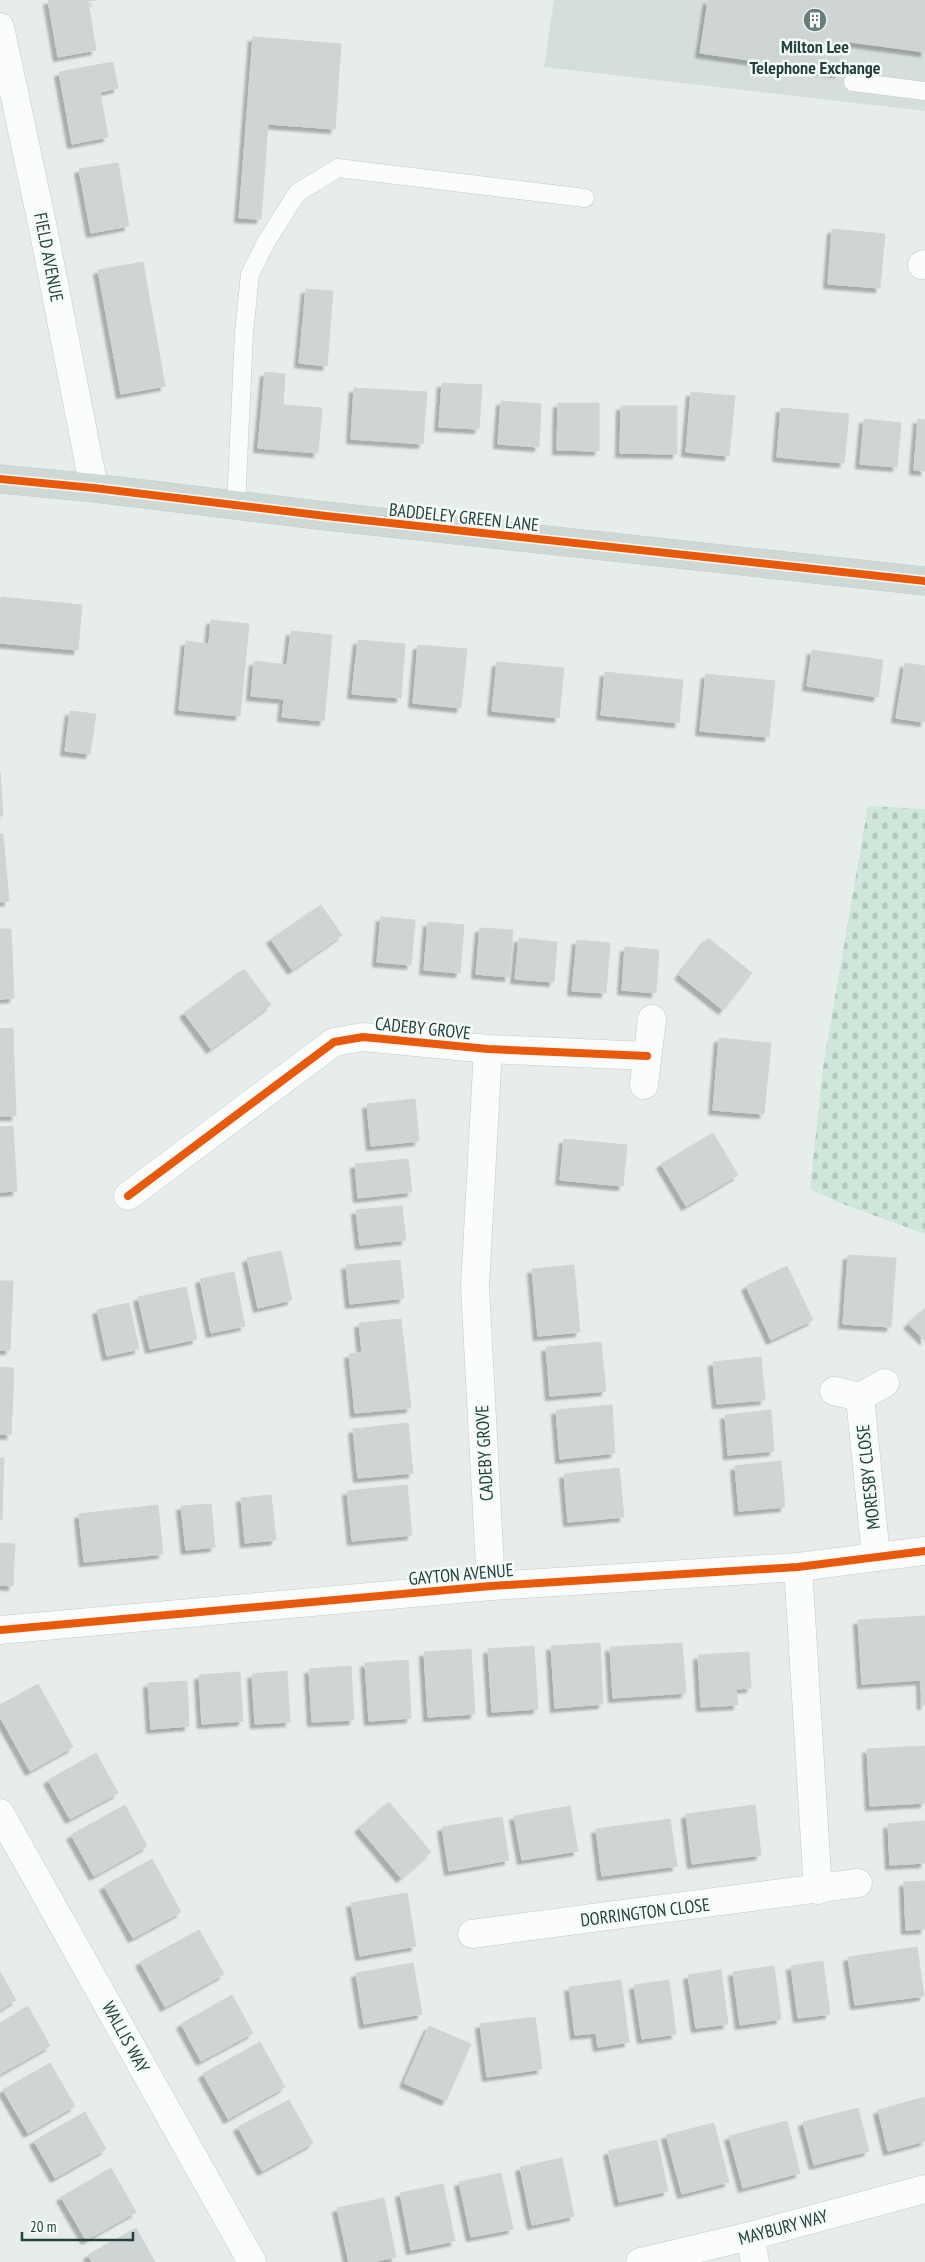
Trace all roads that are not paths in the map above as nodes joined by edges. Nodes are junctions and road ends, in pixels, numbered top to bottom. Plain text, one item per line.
1 (0, 27) edge
2 (853, 82) dead end
3 (925, 91) edge
4 (585, 198) dead end
5 (0, 479) edge
6 (94, 488) junction
7 (236, 505) junction
8 (925, 582) edge
9 (652, 1019) dead end
10 (488, 1049) junction
11 (647, 1056) junction
12 (644, 1085) dead end
13 (128, 1196) dead end
14 (885, 1383) dead end
15 (834, 1391) dead end
16 (860, 1397) junction
17 (925, 1551) edge
18 (876, 1557) junction
19 (798, 1567) junction
20 (491, 1586) junction
21 (0, 1630) edge
22 (0, 1813) edge
23 (858, 1883) dead end
24 (818, 1890) junction
25 (472, 1934) dead end
26 (925, 2189) edge
27 (750, 2236) junction
28 (252, 2262) edge
29 (640, 2262) edge
30 (756, 2262) edge

1 - 6 street, FIELD AVENUE
2 - 3 lane
4 - 7 lane
5 - 6 main road, BADDELEY GREEN LANE
6 - 7 main road, BADDELEY GREEN LANE
7 - 8 main road, BADDELEY GREEN LANE
9 - 11 street
10 - 11 street, CADEBY GROVE
10 - 13 street, CADEBY GROVE
10 - 20 street, CADEBY GROVE
11 - 12 street
14 - 16 street
15 - 16 street
16 - 18 street, MORESBY CLOSE
17 - 18 street, GAYTON AVENUE
18 - 19 street, GAYTON AVENUE
19 - 20 street, GAYTON AVENUE
19 - 24 street
20 - 21 street, GAYTON AVENUE
22 - 28 street, WALLIS WAY
23 - 24 street, DORRINGTON CLOSE
24 - 25 street, DORRINGTON CLOSE
26 - 27 street, MAYBURY WAY
27 - 29 street, MAYBURY WAY
27 - 30 street

